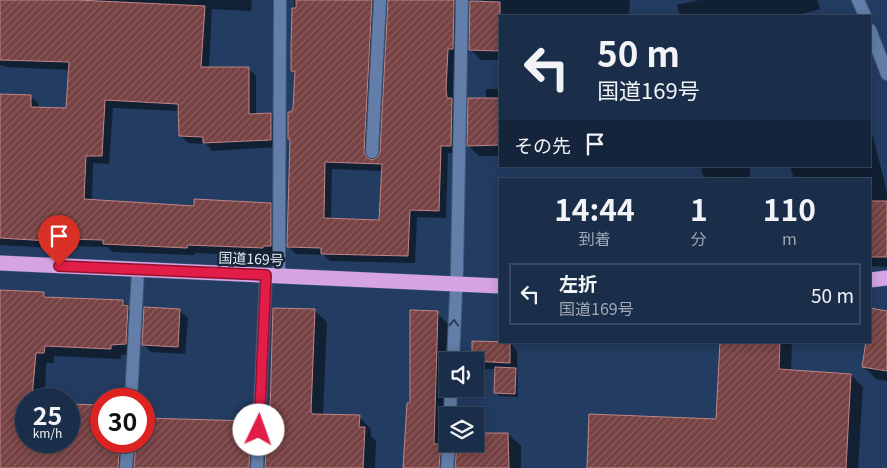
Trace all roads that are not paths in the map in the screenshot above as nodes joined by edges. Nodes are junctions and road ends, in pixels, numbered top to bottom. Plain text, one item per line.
1 (280, 0) edge
2 (380, 0) edge
3 (462, 0) edge
4 (858, 0) edge
5 (865, 15) edge
6 (871, 33) edge
7 (887, 74) edge
8 (372, 152) dead end
9 (0, 263) edge
10 (138, 270) junction
11 (273, 275) junction
12 (887, 278) edge
13 (871, 280) edge
14 (456, 284) junction
15 (499, 286) edge
16 (452, 352) edge
17 (131, 388) edge
18 (448, 452) edge
19 (127, 453) edge
20 (126, 468) edge
21 (257, 468) edge
22 (447, 468) edge

1 - 11 street
2 - 8 street
3 - 14 street
4 - 5 street
6 - 7 street
9 - 10 highway, 国道169号
10 - 11 highway, 国道169号
10 - 17 street
11 - 14 highway, 国道169号
11 - 21 street
12 - 13 highway
14 - 15 highway, 国道169号
16 -> 14 street
18 - 22 street
19 - 20 street

